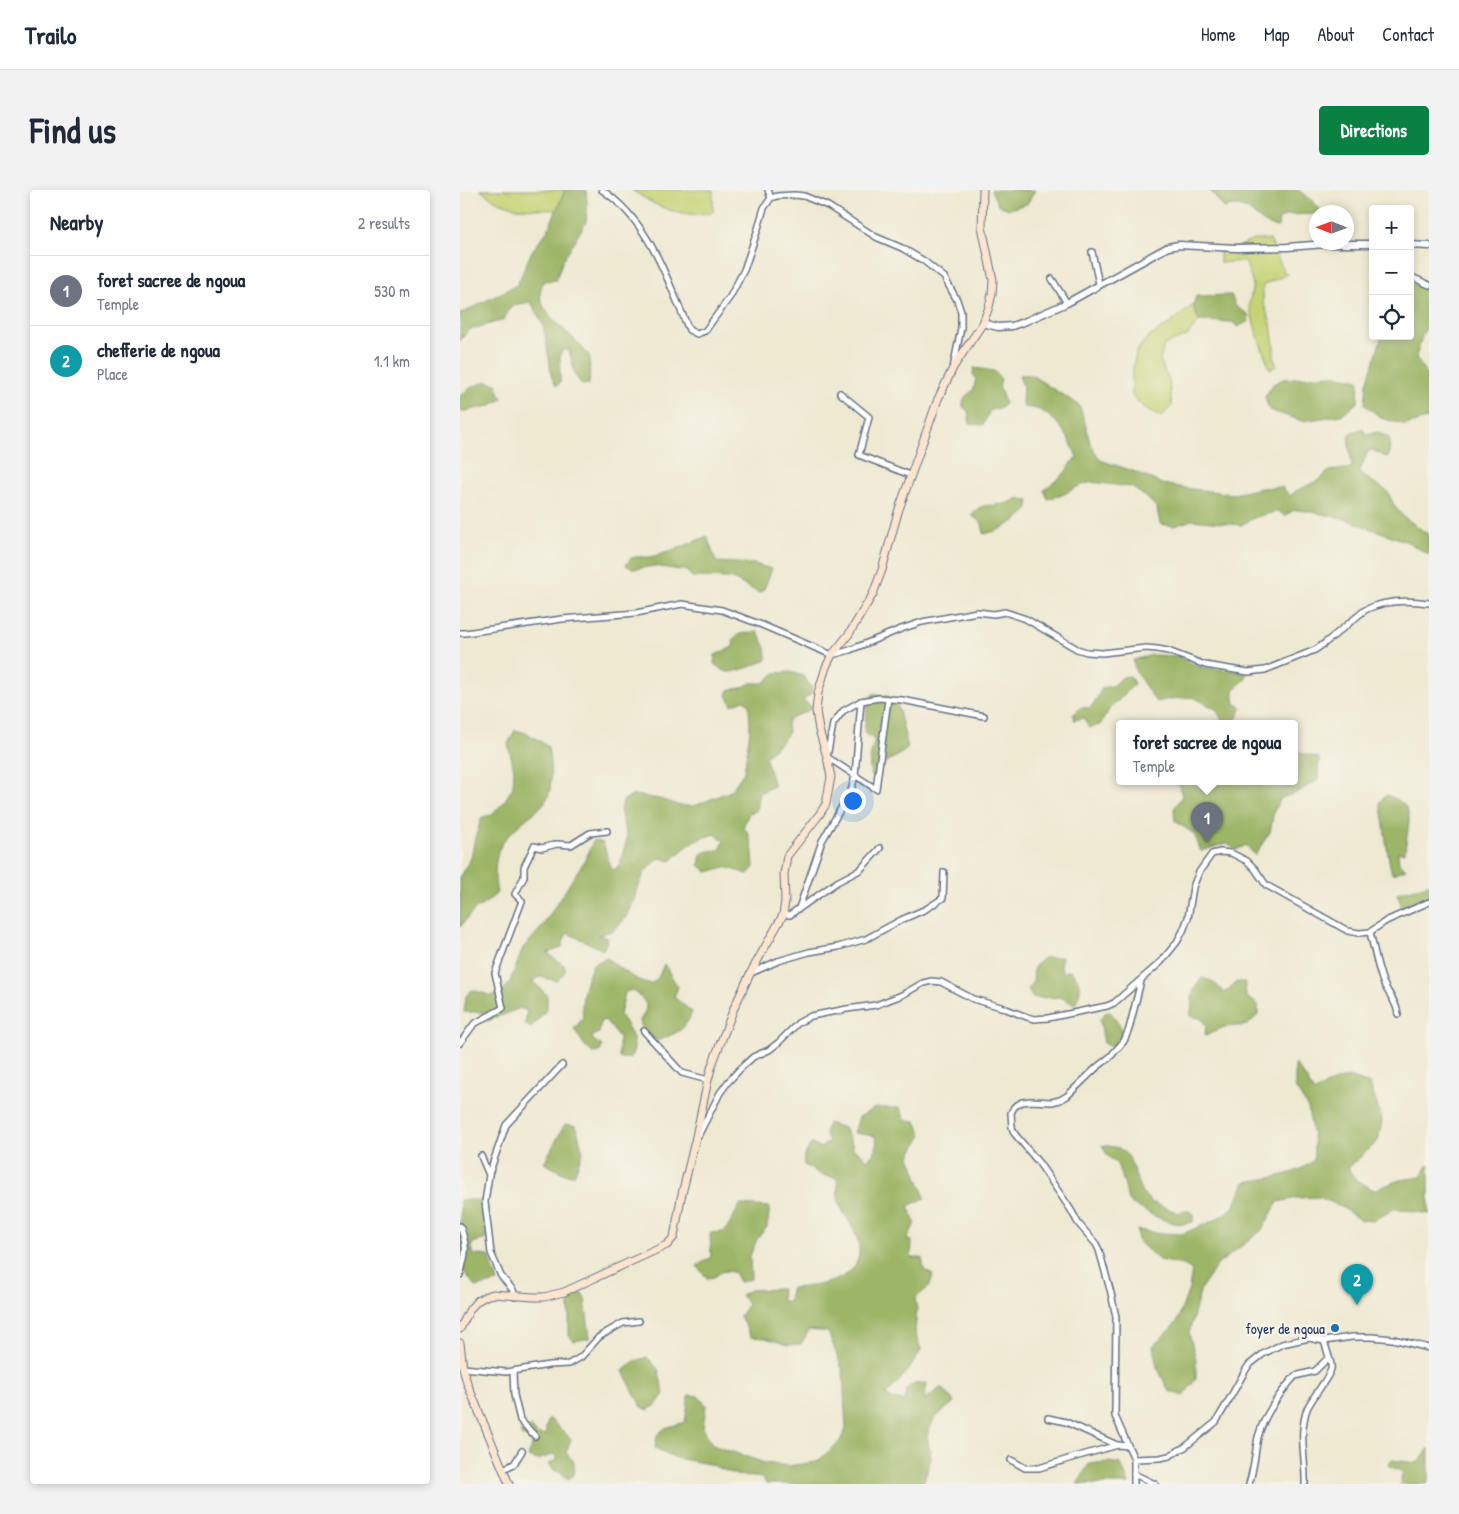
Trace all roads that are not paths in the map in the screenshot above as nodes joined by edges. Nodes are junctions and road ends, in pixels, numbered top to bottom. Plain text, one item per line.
1 (602, 190) edge
2 (768, 190) edge
3 (983, 190) edge
4 (771, 198) junction
5 (1369, 245) edge
6 (1414, 245) edge
7 (1429, 246) edge
8 (1092, 252) dead end
9 (1414, 278) edge
10 (1052, 279) dead end
11 (1099, 284) junction
12 (1429, 285) edge
13 (1067, 303) junction
14 (983, 323) junction
15 (954, 366) junction
16 (840, 392) dead end
17 (910, 475) junction
18 (1429, 604) edge
19 (460, 633) edge
20 (832, 655) junction
21 (888, 699) junction
22 (861, 701) junction
23 (984, 716) dead end
24 (827, 757) junction
25 (855, 776) junction
26 (607, 831) dead end
27 (880, 848) dead end
28 (944, 872) dead end
29 (1429, 902) edge
30 (799, 908) junction
31 (783, 916) junction
32 (1370, 932) junction
33 (750, 974) junction
34 (1141, 981) junction
35 (1398, 1014) dead end
36 (644, 1031) dead end
37 (460, 1043) edge
38 (562, 1065) dead end
39 (708, 1080) junction
40 (695, 1141) junction
41 (481, 1156) dead end
42 (489, 1175) junction
43 (460, 1226) edge
44 (460, 1275) edge
45 (515, 1297) junction
46 (639, 1321) dead end
47 (460, 1329) edge
48 (1324, 1341) junction
49 (460, 1343) edge
50 (1429, 1348) edge
51 (1329, 1357) junction
52 (463, 1368) junction
53 (513, 1372) junction
54 (1048, 1418) dead end
55 (535, 1436) dead end
56 (1118, 1446) junction
57 (1128, 1446) junction
58 (522, 1451) dead end
59 (1134, 1459) junction
60 (1010, 1460) dead end
61 (503, 1468) junction
62 (1134, 1474) junction
63 (509, 1484) edge
64 (1134, 1484) edge
65 (1155, 1484) edge
66 (1249, 1484) edge
67 (1304, 1484) edge

1 - 4 street
2 - 4 street
3 - 14 main road
4 - 15 street
5 - 11 street
6 - 7 street
8 - 11 street
9 - 12 street
10 - 13 street
11 - 13 street
13 - 14 street
14 - 15 main road
15 - 17 main road
16 - 17 street
17 - 20 main road
18 - 20 street
19 - 20 street
20 - 24 main road
21 - 22 street
21 - 23 street
21 - 25 street
22 - 24 street
22 - 25 street
24 - 25 street
24 - 31 main road
25 - 30 street
26 - 37 street
27 - 30 street
28 - 33 street
29 - 32 street
30 - 31 street
31 - 33 main road
32 - 34 street
32 - 35 street
33 - 39 main road
34 - 40 street
34 - 57 street
36 - 39 street
38 - 42 street
39 - 40 main road
40 - 45 main road
41 - 42 street
42 - 45 street
43 - 44 street
45 - 47 main road
46 - 53 street
48 - 50 street
48 - 51 street
48 - 59 street
49 - 52 main road
51 - 66 street
51 - 67 street
52 - 53 street
52 - 61 main road
53 - 55 street
54 - 56 street
56 - 57 street
56 - 60 street
57 - 59 street
58 - 61 street
59 - 62 street
61 - 63 main road
62 - 64 street
62 - 65 street

